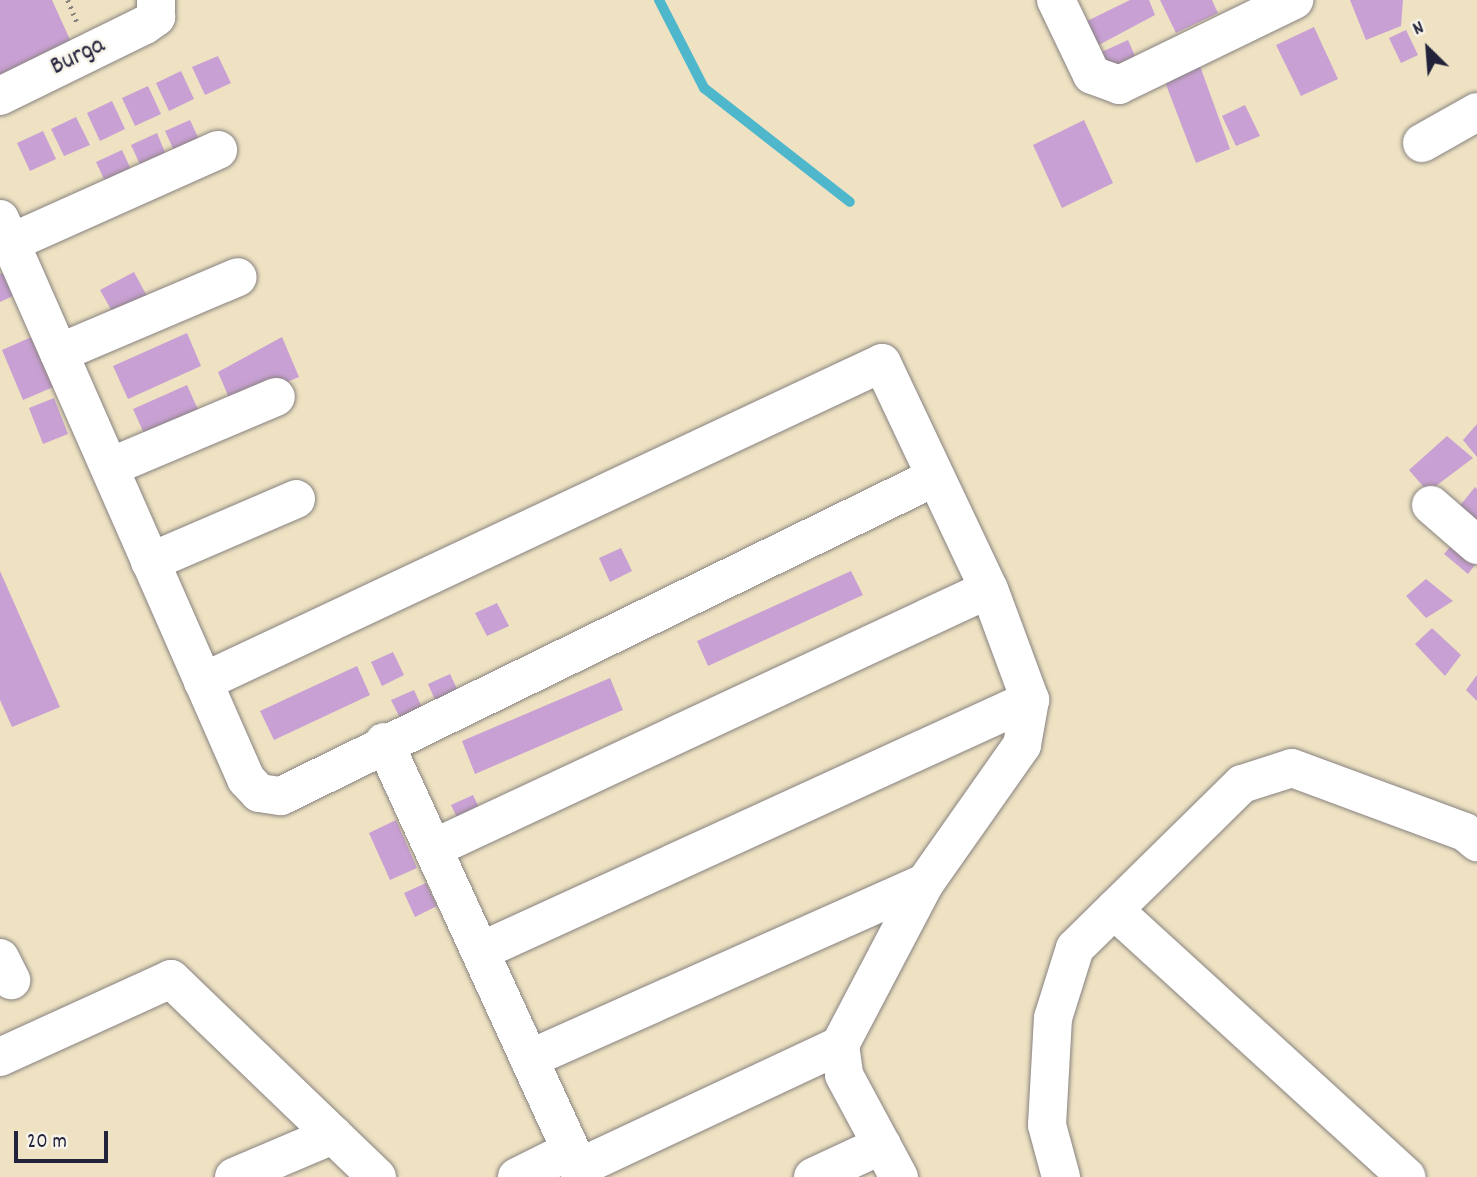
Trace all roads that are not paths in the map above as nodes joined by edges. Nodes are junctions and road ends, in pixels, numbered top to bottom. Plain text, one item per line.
1 (1056, 0) edge
2 (1294, 0) edge
3 (156, 9) edge
4 (0, 96) edge
5 (1477, 112) edge
6 (1422, 144) dead end
7 (218, 150) dead end
8 (5, 231) edge
9 (237, 277) dead end
10 (59, 353) junction
11 (276, 397) dead end
12 (110, 467) junction
13 (935, 477) junction
14 (296, 499) dead end
15 (1431, 506) dead end
16 (1477, 545) edge
17 (150, 562) junction
18 (989, 589) junction
19 (203, 682) junction
20 (1030, 700) junction
21 (384, 742) junction
22 (1477, 842) edge
23 (434, 848) junction
24 (925, 883) junction
25 (1114, 910) junction
26 (481, 951) junction
27 (840, 1045) junction
28 (0, 1057) edge
29 (529, 1059) junction
30 (333, 1135) junction
31 (890, 1161) edge
32 (577, 1165) edge
33 (234, 1177) edge
34 (377, 1177) edge
35 (517, 1177) edge
36 (813, 1177) edge
37 (1060, 1177) edge
38 (1406, 1177) edge

1 - 2 street
3 - 4 street, Burga
5 - 6 street
7 - 8 street
8 - 10 street
9 - 10 street
10 - 12 street
11 - 12 street
12 - 17 street
13 - 18 street
13 - 19 street
13 - 21 street
14 - 17 street
15 - 16 street
17 - 19 street
18 - 20 street
18 - 23 street
19 - 21 street
20 - 24 street
20 - 26 street
21 - 23 street
22 - 25 street
23 - 26 street
24 - 27 street
24 - 29 street
25 - 37 street
25 - 38 street
26 - 29 street
27 - 31 street
27 - 32 street
28 - 30 street
29 - 32 street
30 - 33 street
30 - 34 street
31 - 36 street
32 - 35 street

